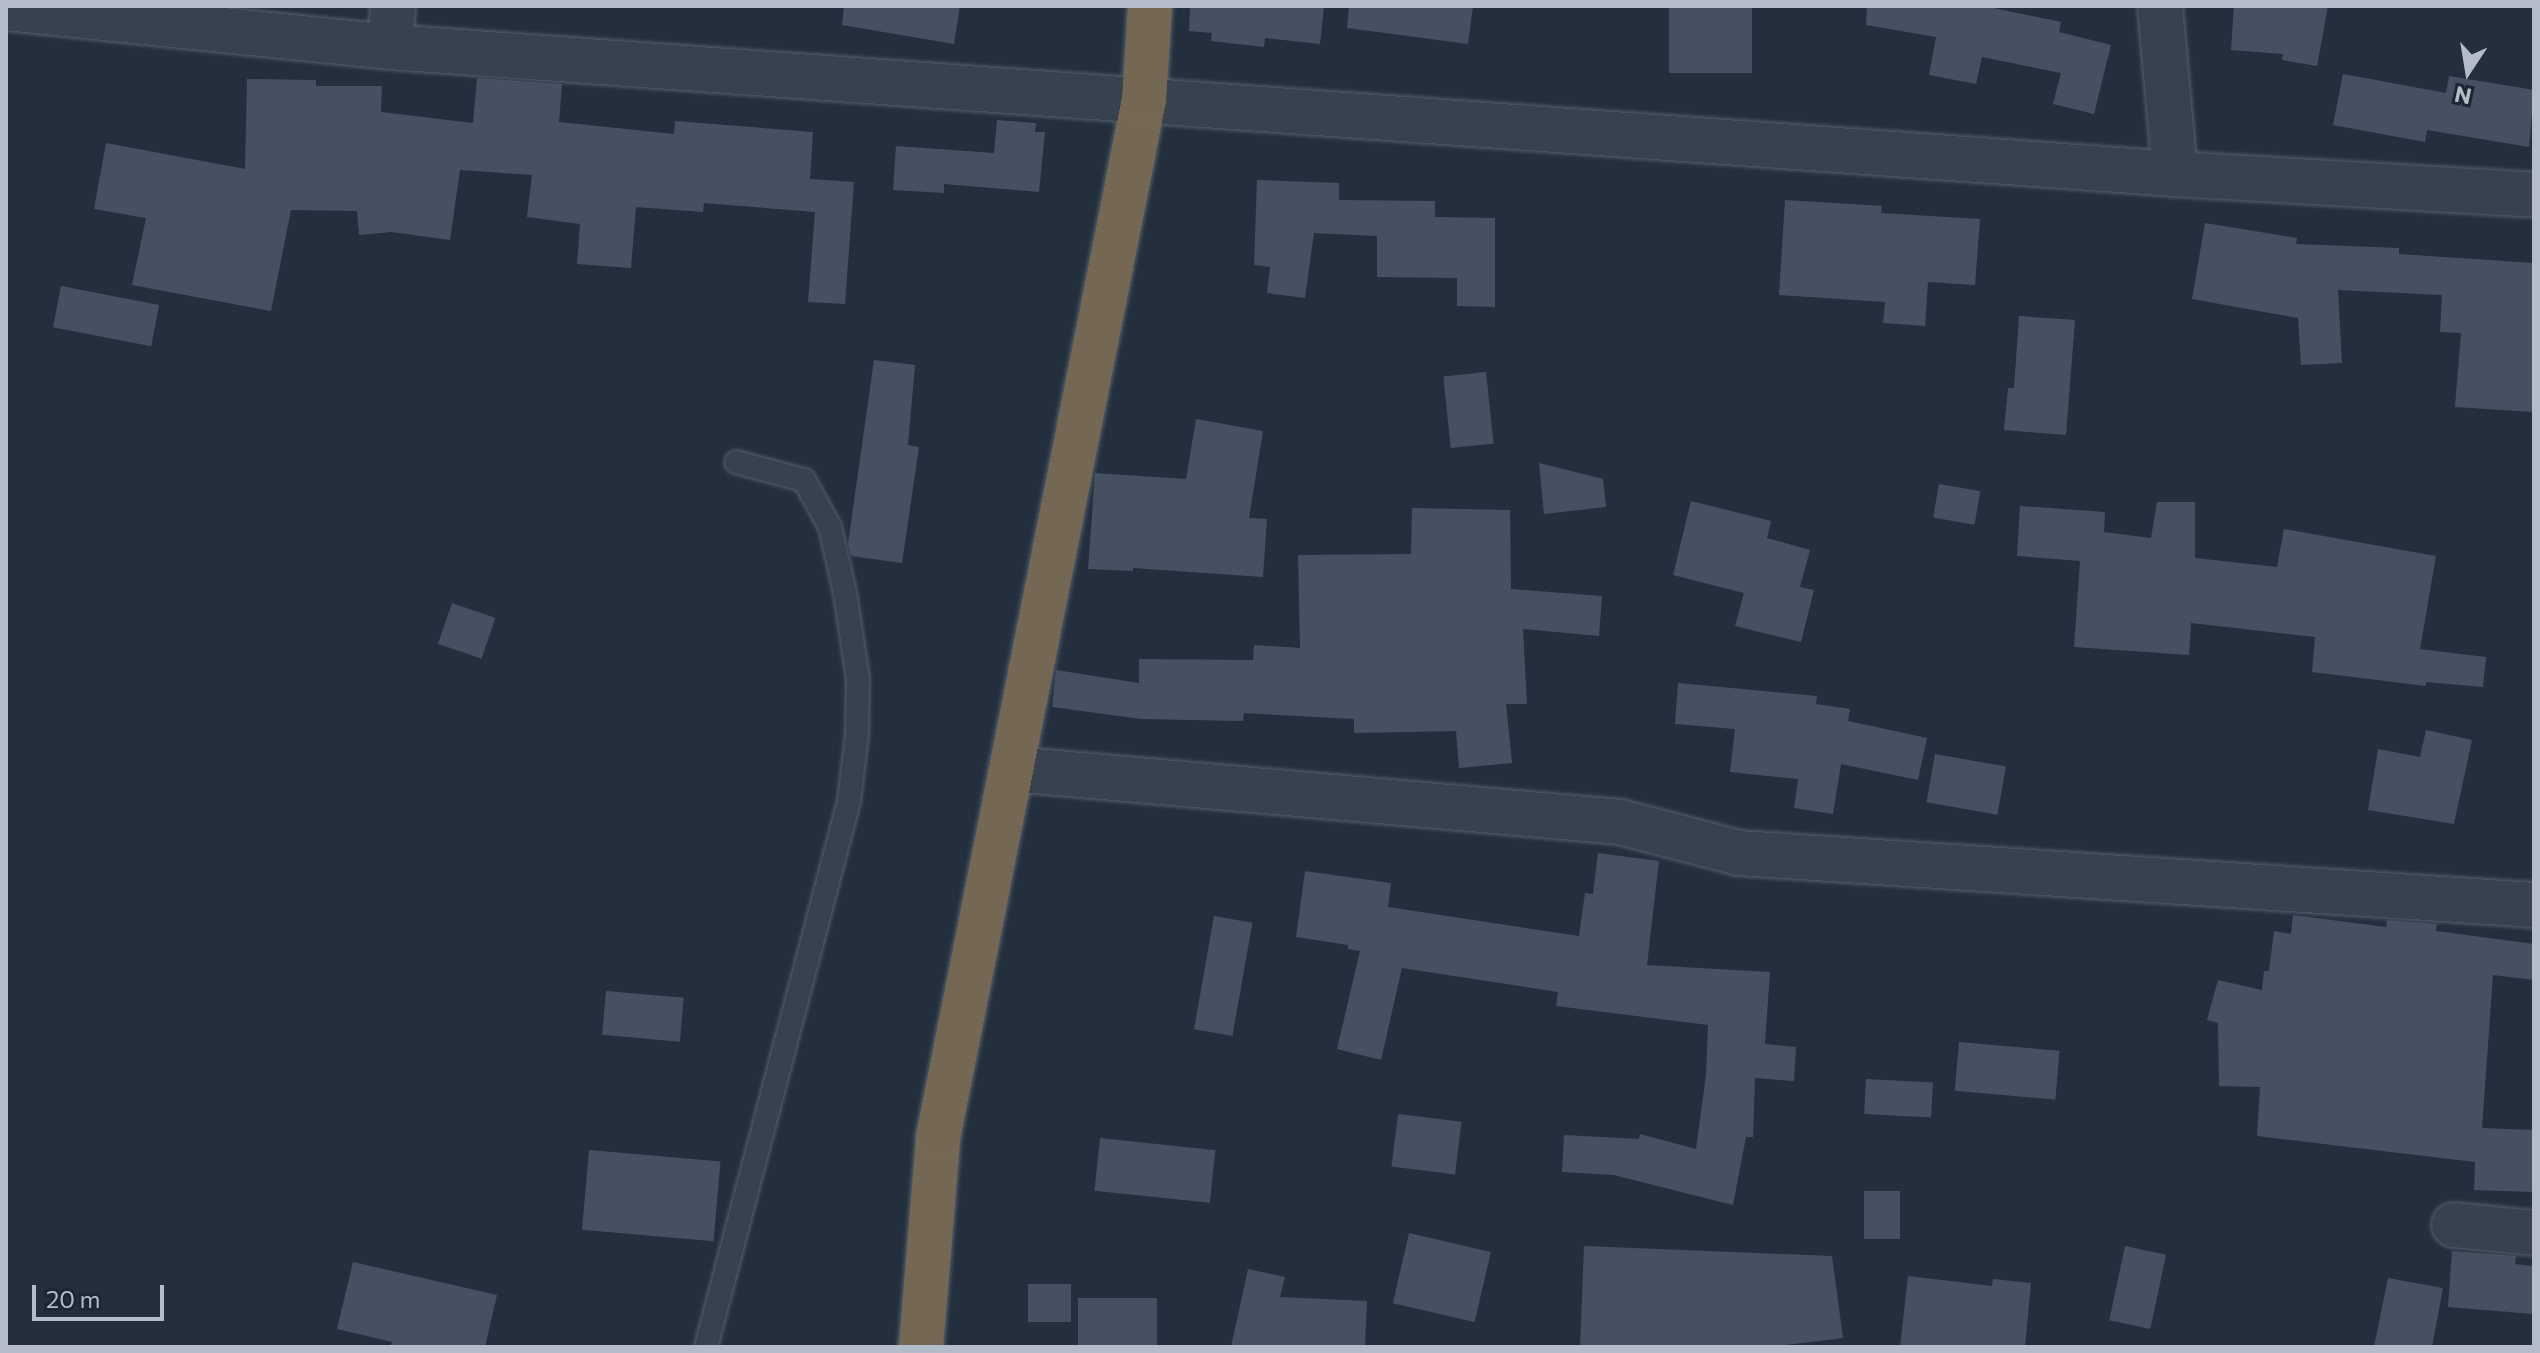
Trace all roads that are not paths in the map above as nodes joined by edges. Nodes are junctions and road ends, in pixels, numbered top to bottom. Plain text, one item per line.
1 (1150, 6) edge
2 (2160, 6) edge
3 (6, 8) edge
4 (391, 26) edge
5 (1144, 100) junction
6 (2175, 174) junction
7 (2534, 195) edge
8 (736, 462) dead end
9 (1011, 769) junction
10 (2534, 905) edge
11 (2454, 1225) dead end
12 (2534, 1233) edge
13 (706, 1347) edge
14 (921, 1347) edge

1 - 5 highway
2 - 6 street
3 - 4 street
4 - 5 street
5 - 6 street
5 - 9 highway
6 - 7 street
8 - 13 lane
9 - 10 street
9 - 14 highway
11 - 12 street

